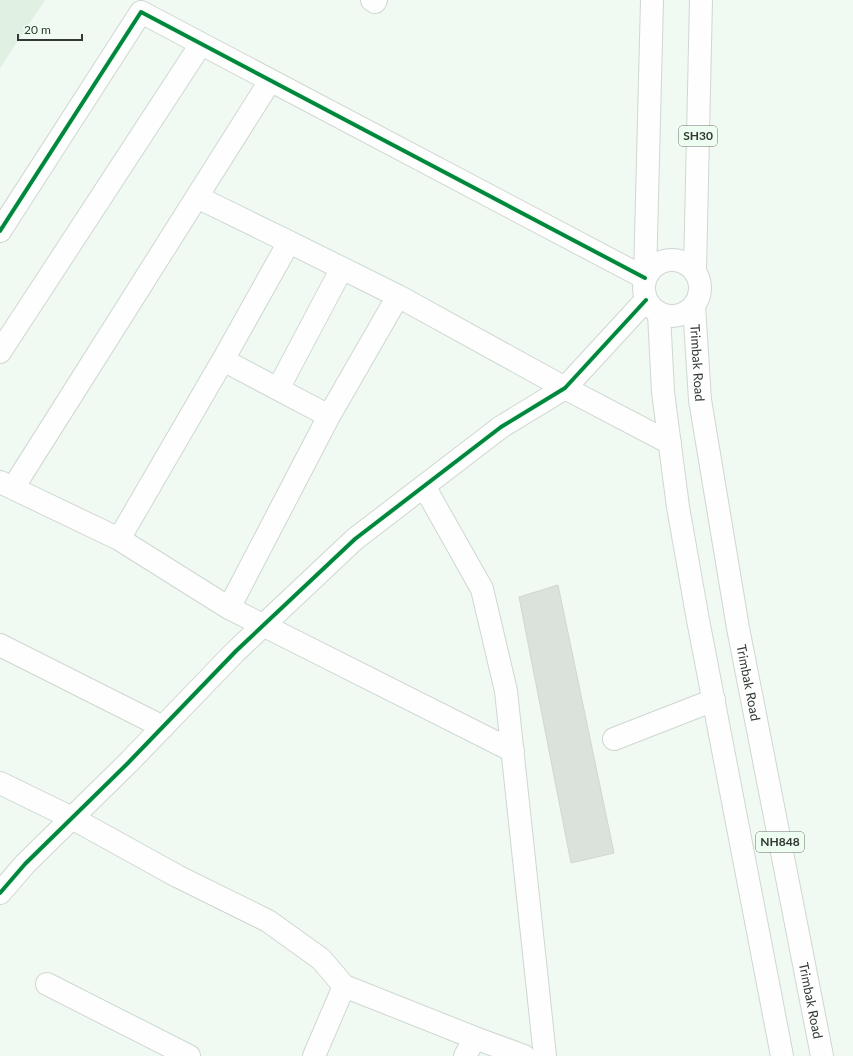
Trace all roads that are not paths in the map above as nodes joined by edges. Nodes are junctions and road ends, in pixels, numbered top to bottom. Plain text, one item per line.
1 (372, 0) edge
2 (376, 0) edge
3 (652, 0) edge
4 (701, 0) edge
5 (201, 44) junction
6 (270, 81) junction
7 (196, 197) junction
8 (0, 231) edge
9 (289, 242) junction
10 (342, 268) junction
11 (695, 271) junction
12 (645, 278) junction
13 (398, 296) junction
14 (694, 306) junction
15 (652, 307) junction
16 (0, 352) edge
17 (223, 360) junction
18 (565, 388) junction
19 (278, 389) junction
20 (329, 416) junction
21 (670, 443) junction
22 (7, 485) edge
23 (424, 486) junction
24 (119, 539) junction
25 (229, 608) junction
26 (263, 626) junction
27 (0, 645) edge
28 (714, 700) junction
29 (163, 727) junction
30 (614, 739) dead end
31 (513, 751) junction
32 (0, 783) edge
33 (72, 818) junction
34 (0, 893) edge
35 (47, 984) dead end
36 (344, 986) junction
37 (470, 1047) edge
38 (189, 1056) edge
39 (314, 1056) edge
40 (524, 1056) edge
41 (545, 1056) edge
42 (782, 1056) edge
43 (822, 1056) edge

1 - 2 main road
3 - 12 main road
4 - 11 main road, SH30
5 - 6 main road
5 - 8 main road
5 - 16 main road
6 - 7 main road
6 - 12 main road
7 - 9 main road
7 - 22 main road
9 - 10 main road
9 - 17 main road
10 - 13 main road
10 - 19 main road
11 - 12 main road
11 - 14 main road
12 - 15 main road
13 - 18 main road
13 - 20 main road
14 - 15 main road
14 - 43 main road, Trimbak Road / NH848
15 - 18 main road
15 - 21 main road
17 - 19 main road
17 - 24 main road
18 - 21 main road
18 - 23 main road
19 - 20 main road
20 - 25 main road
21 - 28 main road
22 - 24 main road
23 - 26 main road
23 - 31 main road
24 - 25 main road
25 - 26 main road
26 - 29 main road
26 - 31 main road
27 - 29 main road
28 - 30 main road
28 - 42 main road
29 - 33 main road
31 - 41 main road
32 - 33 main road
33 - 34 main road
33 - 36 main road
35 - 38 main road
36 - 37 main road
36 - 39 main road
37 - 40 main road

